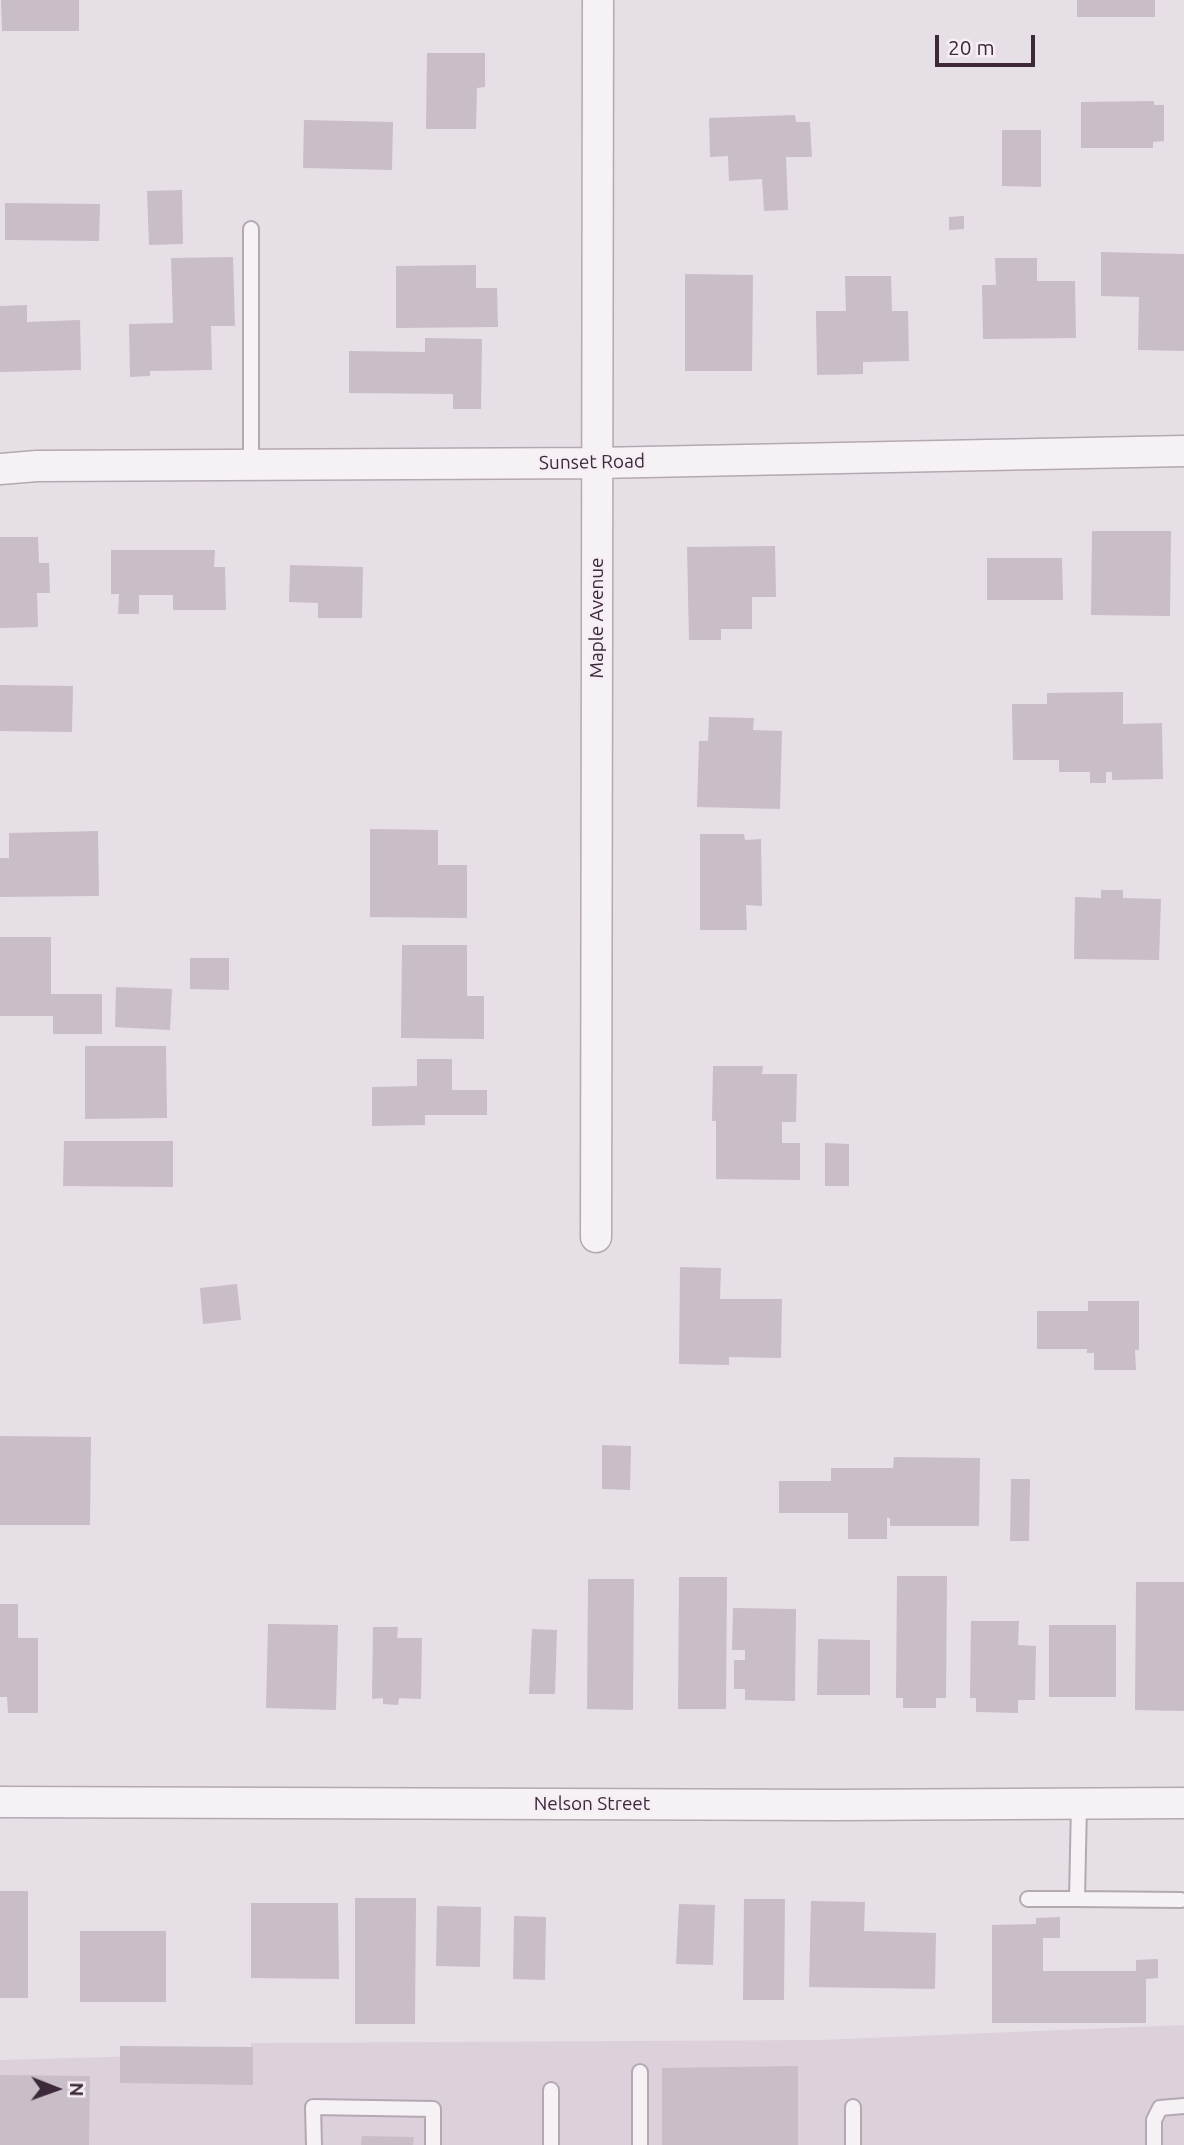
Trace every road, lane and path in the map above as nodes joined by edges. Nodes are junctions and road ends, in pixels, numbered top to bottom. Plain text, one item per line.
1 (598, 0) edge
2 (251, 229) dead end
3 (1184, 451) edge
4 (597, 463) junction
5 (250, 465) junction
6 (0, 469) edge
7 (596, 1237) dead end
8 (0, 1802) edge
9 (1184, 1803) edge
10 (1079, 1804) junction
11 (1028, 1899) dead end
12 (1077, 1899) junction
13 (1181, 1900) dead end
14 (640, 2073) dead end
15 (551, 2090) dead end
16 (853, 2106) dead end
17 (1184, 2106) edge
18 (314, 2145) edge
19 (433, 2145) edge
20 (551, 2145) edge
21 (640, 2145) edge
22 (853, 2145) edge
23 (1154, 2145) edge

1 - 4 street, Maple Avenue
2 - 5 lane
3 - 4 street, Sunset Road
4 - 5 street, Sunset Road
4 - 7 street, Maple Avenue
5 - 6 street, Sunset Road
8 - 10 street, Nelson Street
9 - 10 street, Nelson Street
10 - 12 lane
11 - 12 lane
12 - 13 lane
14 - 21 lane
15 - 20 lane
16 - 22 lane
17 - 23 lane
18 - 19 lane

